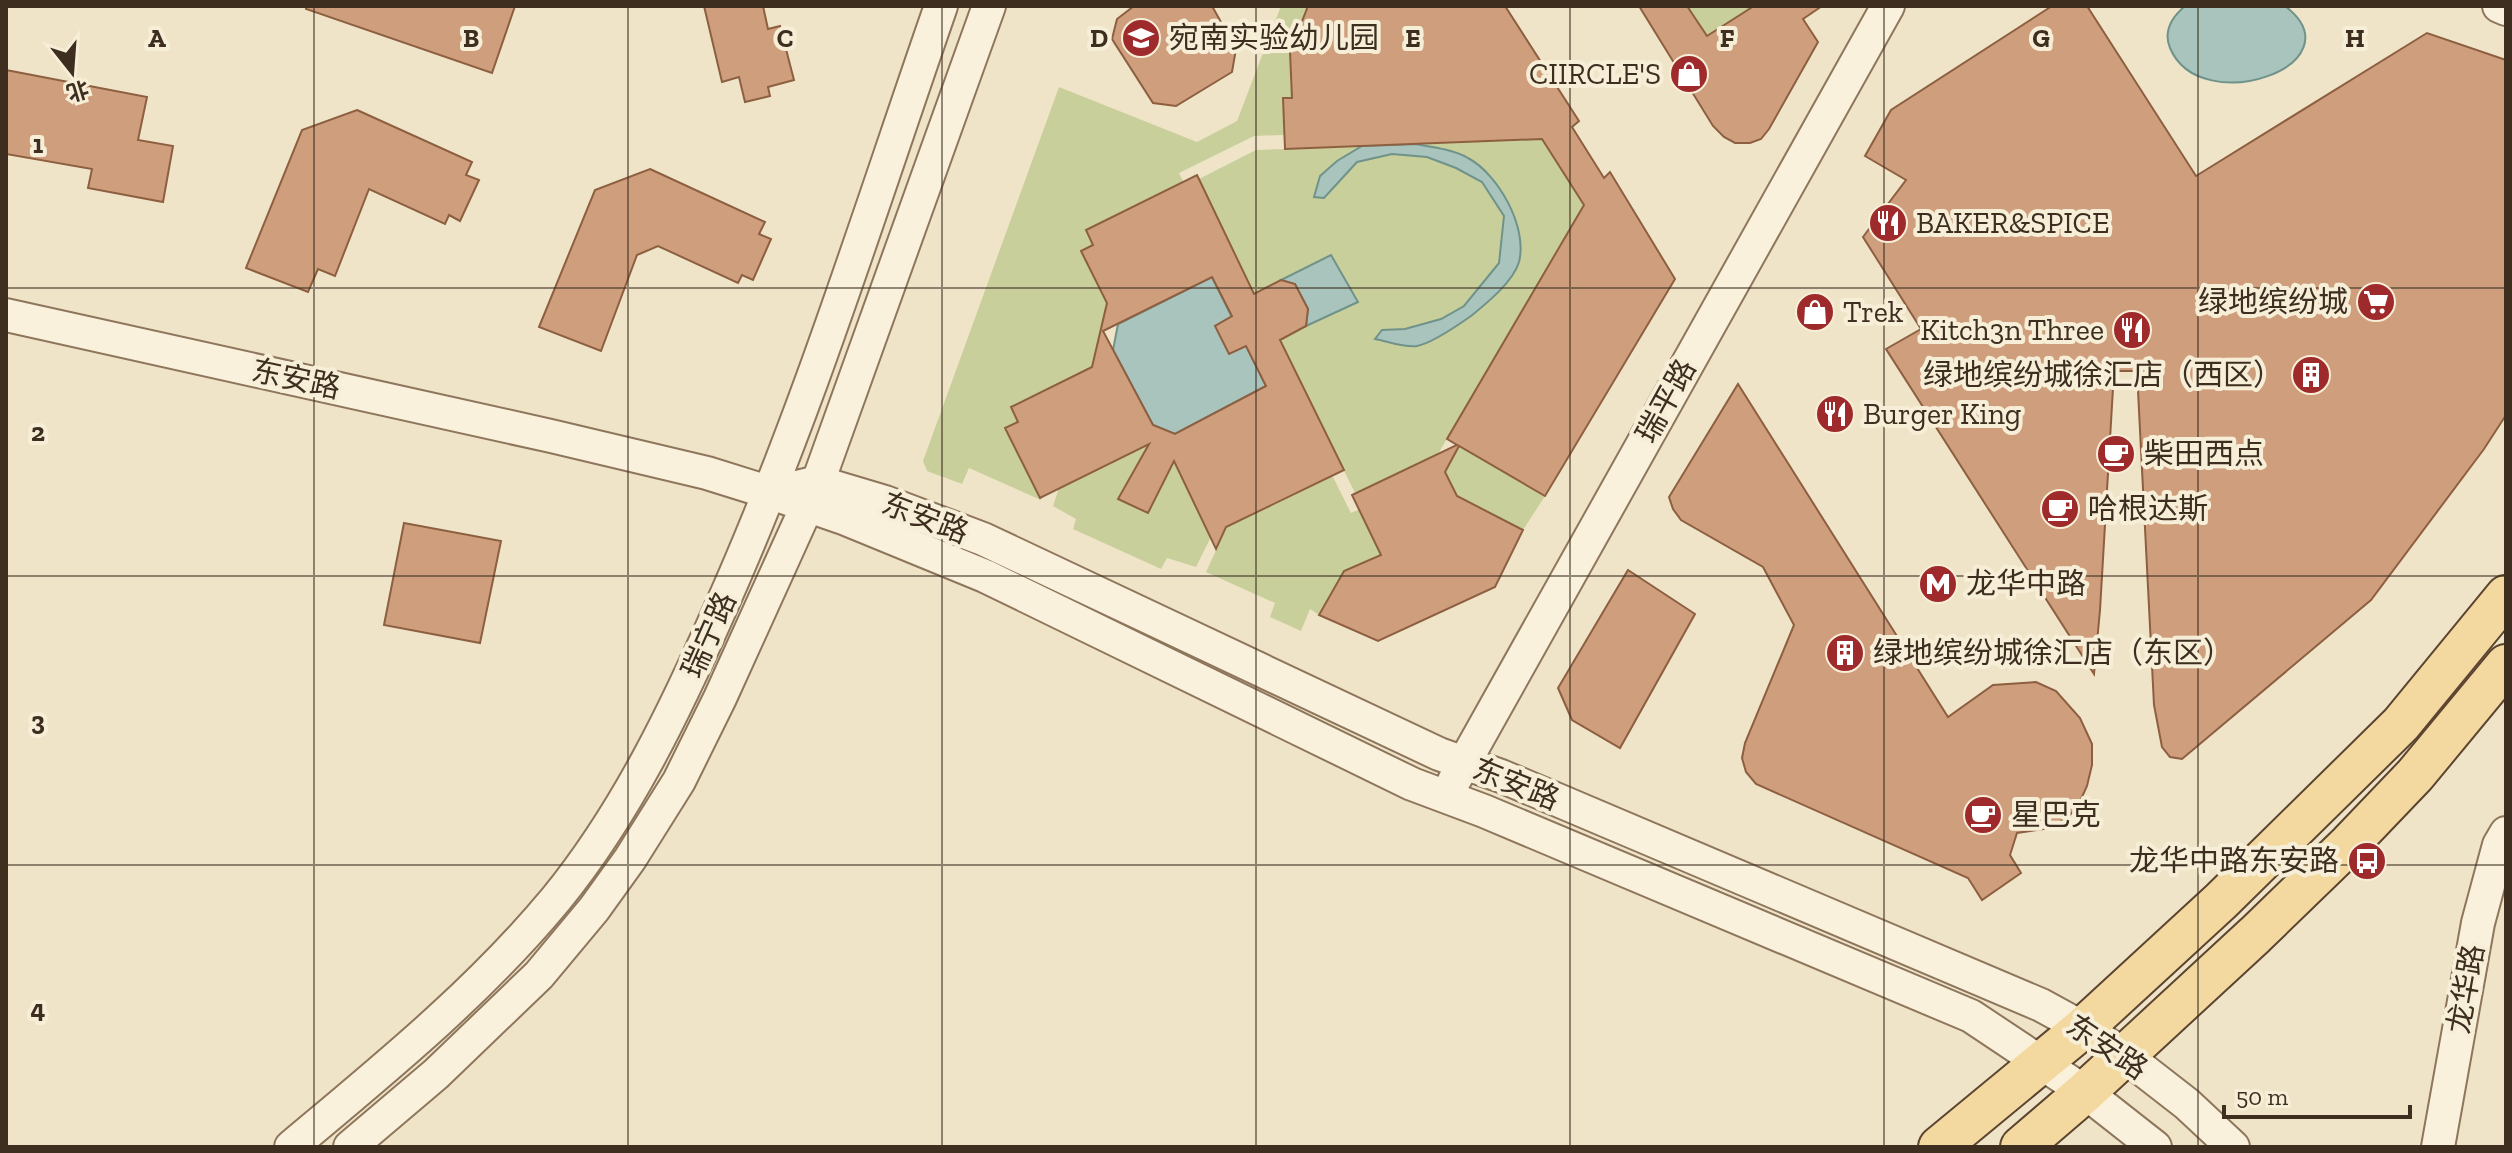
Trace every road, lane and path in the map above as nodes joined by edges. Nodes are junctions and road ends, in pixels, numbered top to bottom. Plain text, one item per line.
1 (941, 6) edge
2 (989, 6) edge
3 (1888, 6) edge
4 (2499, 6) edge
5 (2506, 9) edge
6 (6, 315) edge
7 (771, 493) junction
8 (812, 494) junction
9 (2506, 596) edge
10 (2506, 665) edge
11 (1463, 762) junction
12 (1446, 797) junction
13 (2506, 833) edge
14 (2083, 1028) junction
15 (2124, 1055) junction
16 (2040, 1061) junction
17 (2085, 1092) junction
18 (291, 1147) edge
19 (350, 1147) edge
20 (1939, 1147) edge
21 (2021, 1147) edge
22 (2155, 1147) edge
23 (2233, 1147) edge
24 (2438, 1147) edge

1 - 7 street, 瑞宁路
2 - 8 street, 瑞宁路
3 - 11 street, 瑞平路
4 - 5 street
6 - 7 street, 东安路
7 - 8 street, 东安路
7 - 18 street, 瑞宁路
8 - 11 street, 东安路
8 - 12 street, 东安路
8 - 19 street, 瑞宁路
9 - 14 main road
10 - 15 main road
11 - 12 street, 瑞平路
11 - 14 street, 东安路
12 - 16 street, 东安路
13 - 24 street, 龙华路
14 - 15 street, 东安路
14 - 16 main road
15 - 17 main road
15 - 23 street, 东安路
16 - 17 street, 东安路
16 - 20 main road
17 - 21 main road
17 - 22 street, 东安路

